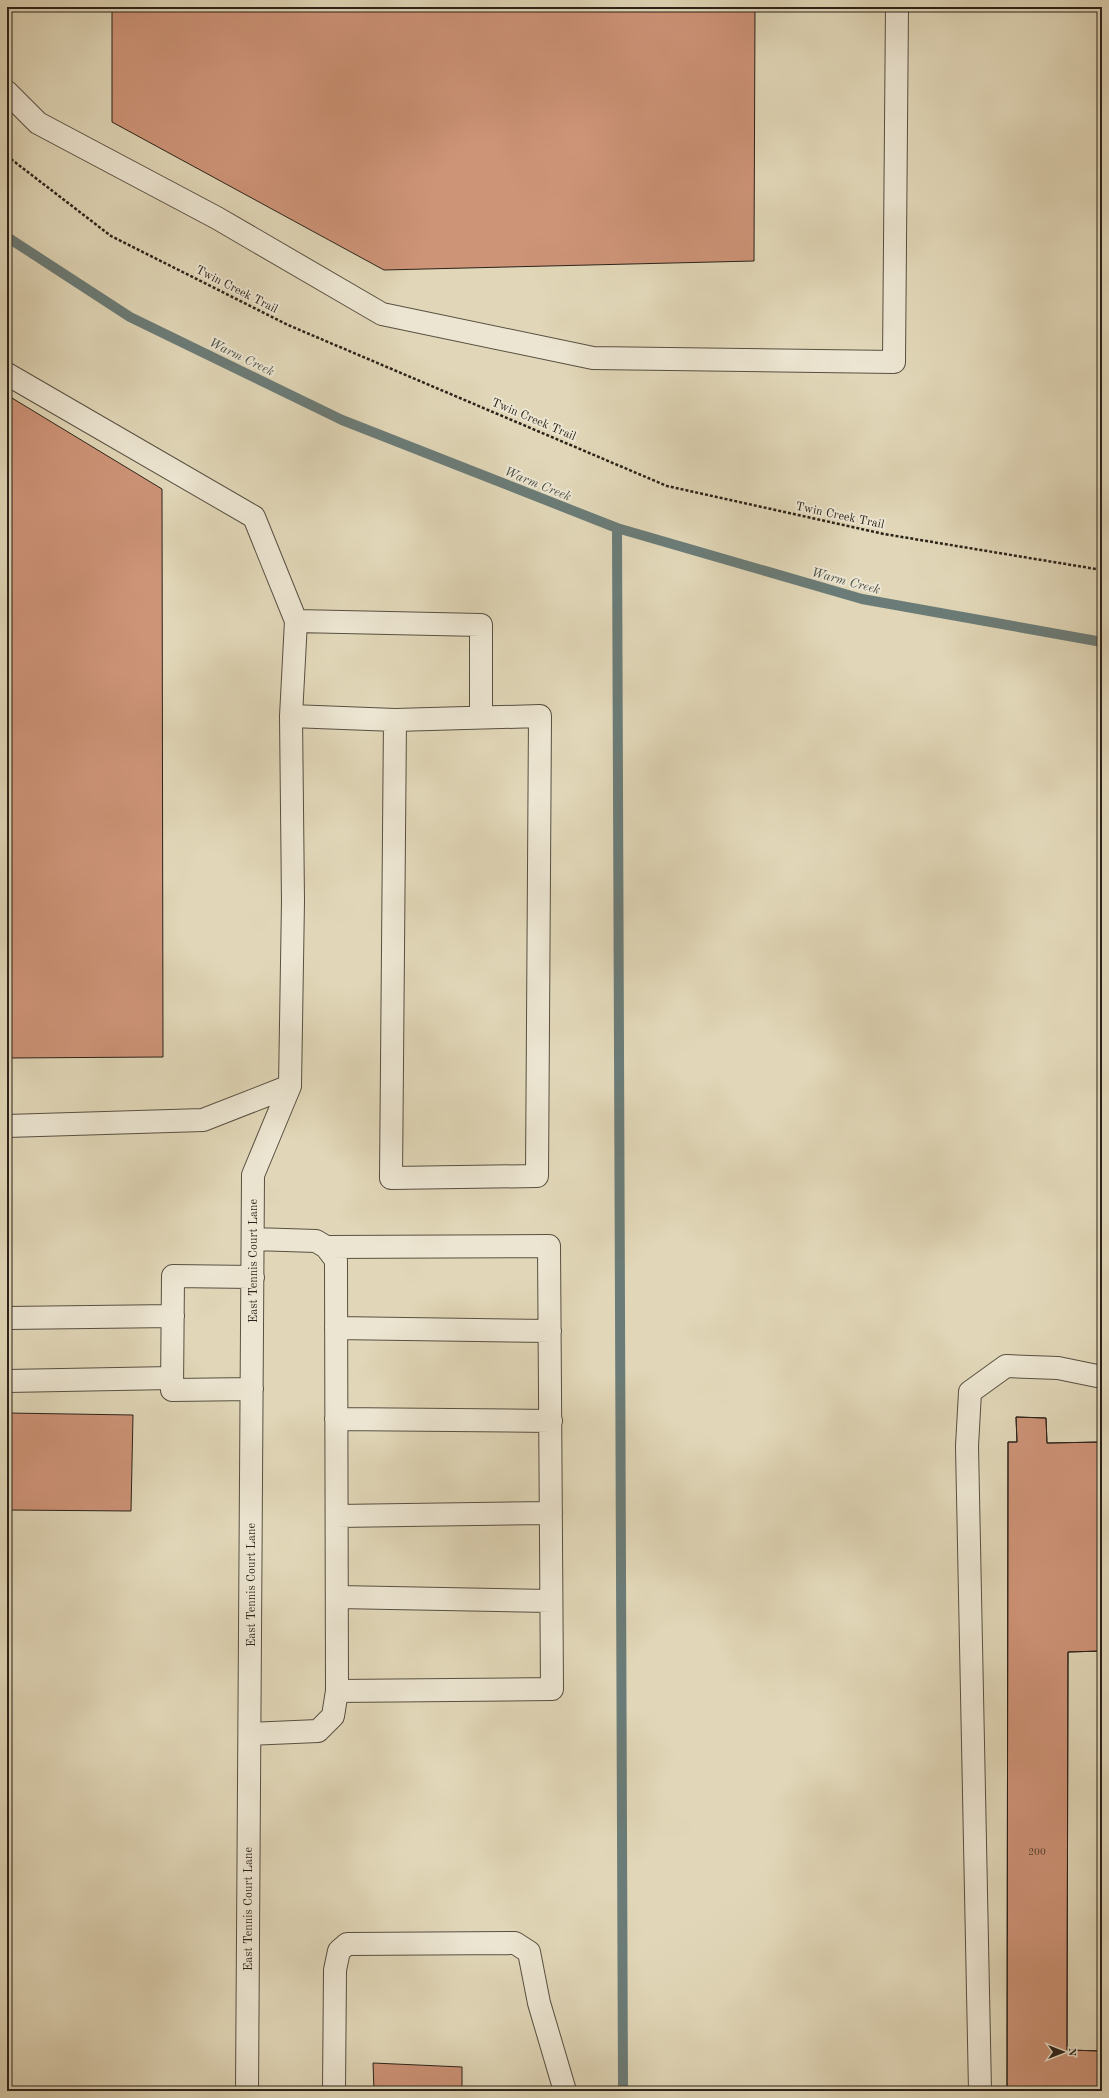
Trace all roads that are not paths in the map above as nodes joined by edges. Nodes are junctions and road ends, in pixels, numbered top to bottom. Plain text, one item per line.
1 (897, 7) edge
2 (7, 92) edge
3 (7, 374) edge
4 (296, 621) junction
5 (291, 716) junction
6 (481, 717) junction
7 (395, 720) junction
8 (290, 1086) junction
9 (7, 1126) edge
10 (253, 1239) junction
11 (326, 1247) junction
12 (253, 1277) junction
13 (173, 1316) junction
14 (7, 1318) edge
15 (336, 1328) junction
16 (550, 1330) junction
17 (1102, 1377) edge
18 (172, 1378) junction
19 (7, 1381) edge
20 (252, 1389) junction
21 (336, 1419) junction
22 (550, 1421) junction
23 (550, 1513) junction
24 (337, 1516) junction
25 (338, 1597) junction
26 (551, 1601) junction
27 (337, 1691) junction
28 (250, 1734) junction
29 (247, 2091) edge
30 (334, 2091) edge
31 (565, 2091) edge
32 (980, 2091) edge

1 - 2 street
3 - 4 street
4 - 5 street
4 - 6 street
5 - 7 street
5 - 8 street
6 - 7 street
6 - 7 street
8 - 9 street
8 - 10 street, East Tennis Court Lane
10 - 11 street
10 - 12 street, East Tennis Court Lane
11 - 15 street
11 - 16 street
12 - 13 street
12 - 20 street, East Tennis Court Lane
13 - 14 street
13 - 18 street
15 - 16 street
15 - 21 street
16 - 22 street
17 - 32 street
18 - 19 street
18 - 20 street
20 - 28 street, East Tennis Court Lane
21 - 22 street
21 - 24 street
22 - 23 street
23 - 24 street
23 - 26 street
24 - 25 street
25 - 26 street
25 - 27 street
26 - 27 street
27 - 28 street
28 - 29 street, East Tennis Court Lane
30 - 31 street

